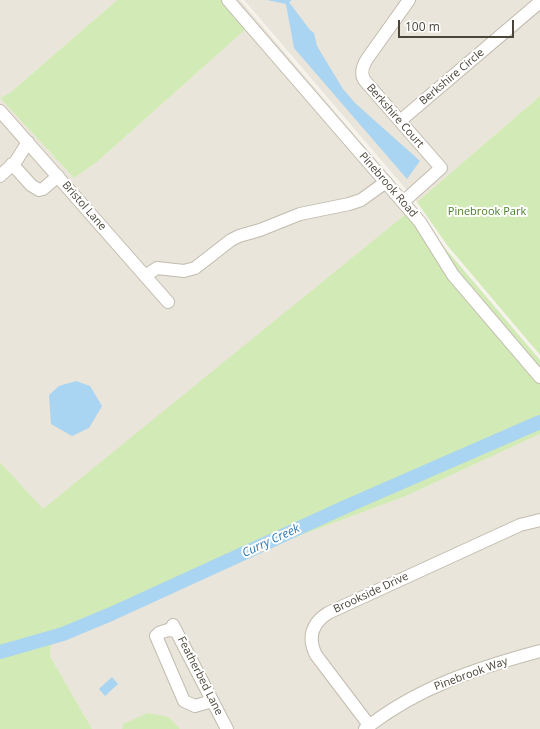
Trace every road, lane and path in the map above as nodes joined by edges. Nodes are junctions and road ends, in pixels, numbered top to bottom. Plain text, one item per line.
1 (228, 0) edge
2 (409, 0) edge
3 (540, 2) edge
4 (0, 111) edge
5 (400, 121) junction
6 (28, 142) junction
7 (12, 164) junction
8 (0, 176) edge
9 (58, 176) junction
10 (386, 182) junction
11 (403, 202) junction
12 (145, 276) junction
13 (168, 302) dead end
14 (540, 376) edge
15 (540, 520) edge
16 (540, 651) edge
17 (212, 700) junction
18 (367, 727) edge
19 (227, 729) edge

1 - 10 street, Pinebrook Road
2 - 5 street, Berkshire Court
3 - 5 street, Berkshire Circle
4 - 6 street, Bristol Lane
5 - 11 street, Berkshire Court
6 - 7 street
6 - 9 street, Bristol Lane
7 - 8 street
7 - 9 street
9 - 12 street, Bristol Lane
10 - 11 street, Pinebrook Road
10 - 12 street
11 - 14 street, Pinebrook Road
12 - 13 street, Bristol Lane
15 - 18 street, Brookside Drive
16 - 18 street, Pinebrook Way
17 - 17 street, Featherbed Lane
17 - 19 street, Featherbed Lane

